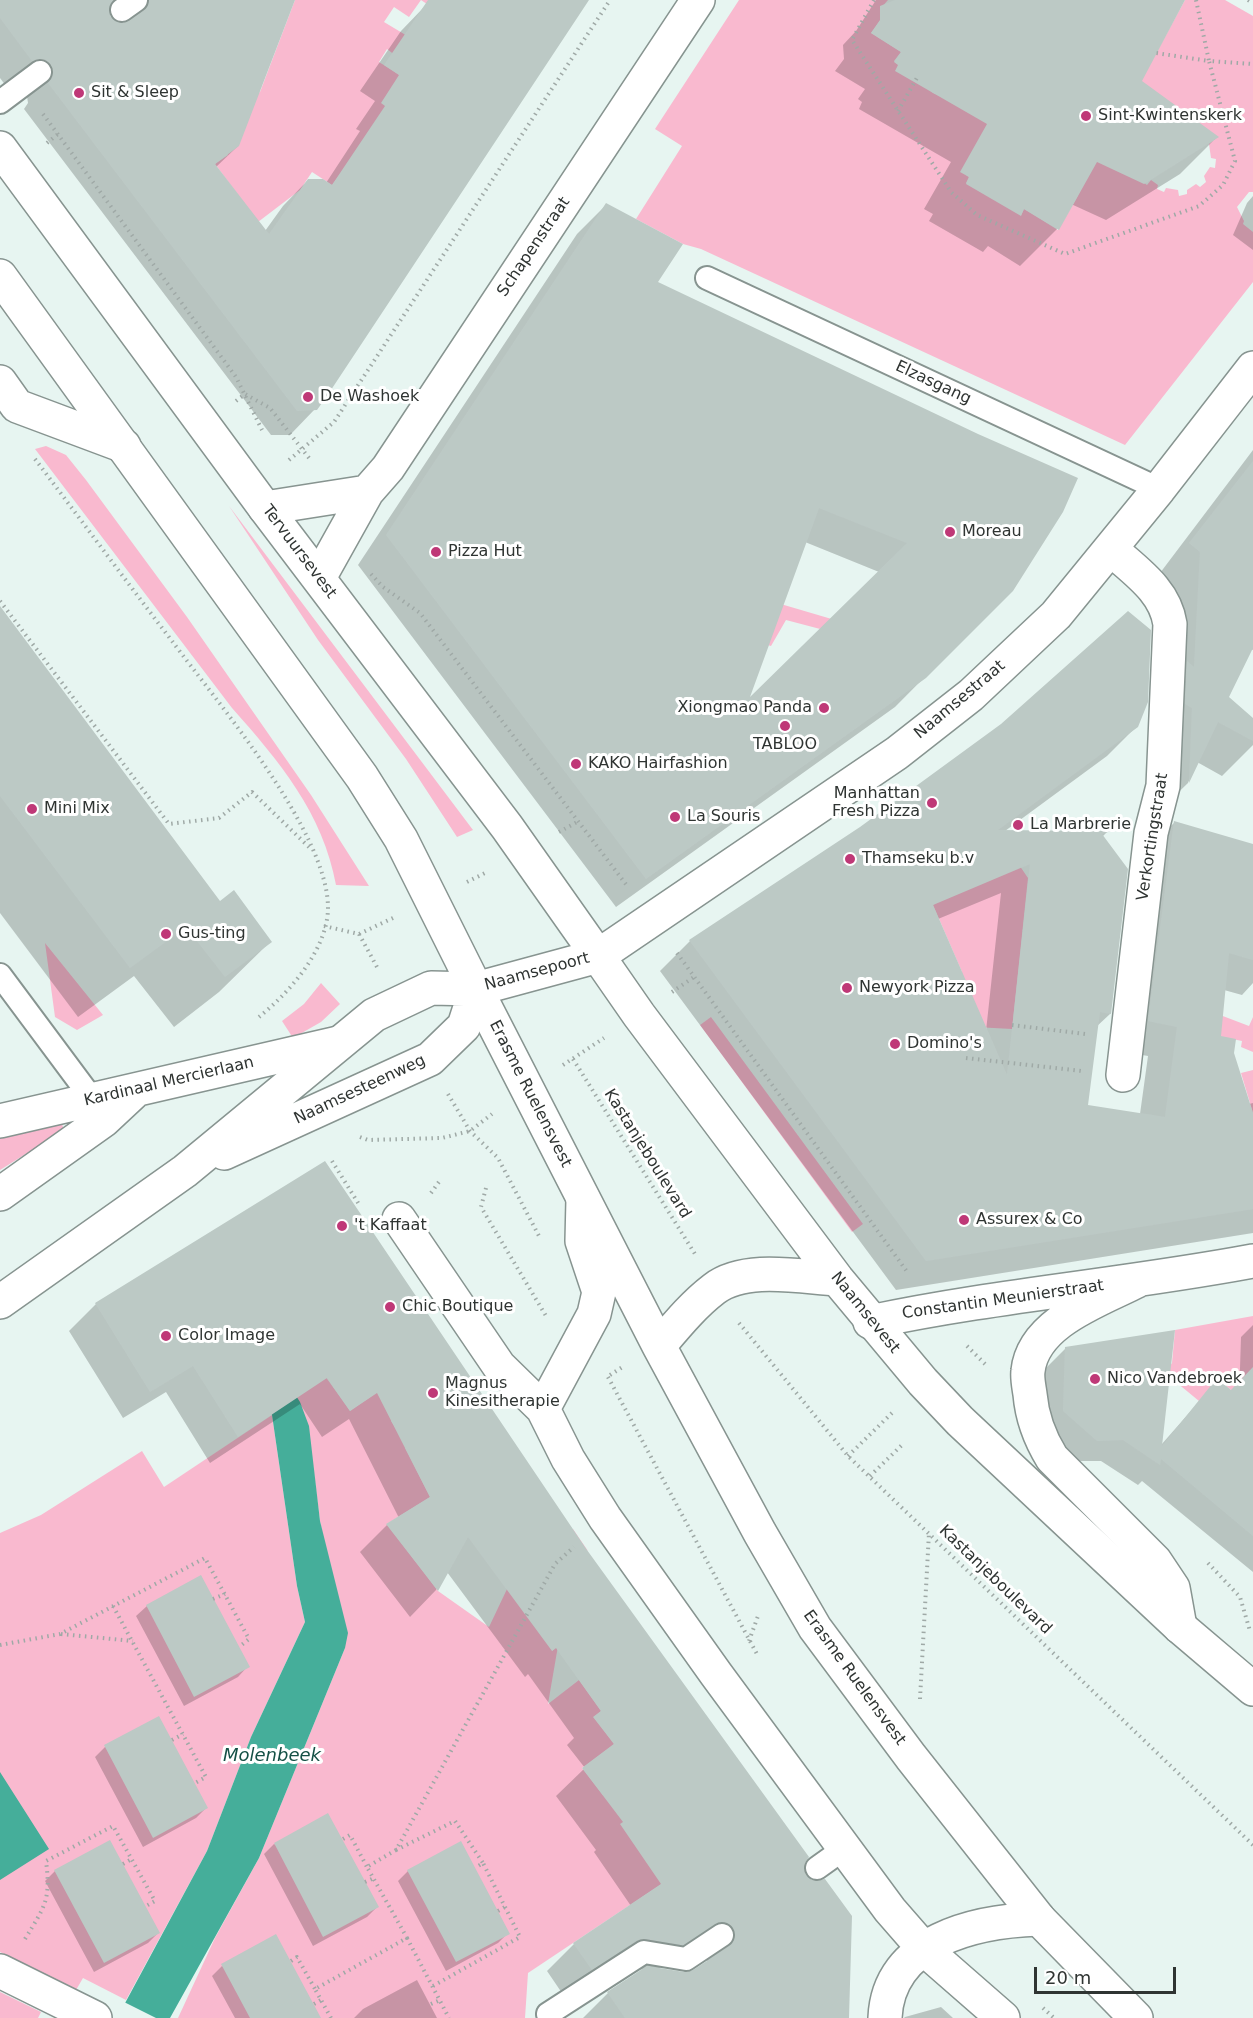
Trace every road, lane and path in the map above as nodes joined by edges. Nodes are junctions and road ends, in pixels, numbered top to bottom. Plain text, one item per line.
1 (610, 0) edge
2 (698, 0) edge
3 (874, 0) edge
4 (1196, 0) edge
5 (1248, 0) edge
6 (1253, 3) edge
7 (1156, 53) dead end
8 (1209, 61) junction
9 (1253, 64) edge
10 (918, 76) dead end
11 (31, 79) joint
12 (0, 102) edge
13 (898, 111) junction
14 (0, 148) edge
15 (0, 276) edge
16 (707, 278) dead end
17 (1253, 368) edge
18 (0, 382) edge
19 (245, 394) junction
20 (231, 405) dead end
21 (265, 435) dead end
22 (124, 446) junction
23 (302, 449) junction
24 (33, 456) dead end
25 (280, 465) dead end
26 (316, 467) dead end
27 (1159, 489) junction
28 (367, 492) junction
29 (265, 508) junction
30 (1111, 549) junction
31 (319, 578) junction
32 (0, 601) edge
33 (420, 613) dead end
34 (579, 820) junction
35 (552, 836) dead end
36 (314, 851) junction
37 (633, 895) dead end
38 (395, 916) dead end
39 (324, 926) junction
40 (359, 934) junction
41 (676, 952) dead end
42 (598, 956) junction
43 (379, 970) dead end
44 (0, 975) edge
45 (694, 977) junction
46 (681, 986) dead end
47 (477, 989) junction
48 (280, 1000) dead end
49 (1012, 1025) dead end
50 (1057, 1031) dead end
51 (338, 1043) junction
52 (589, 1047) dead end
53 (966, 1058) dead end
54 (1068, 1070) dead end
55 (1123, 1075) dead end
56 (136, 1090) junction
57 (447, 1093) dead end
58 (93, 1100) junction
59 (495, 1112) dead end
60 (306, 1114) junction
61 (0, 1120) edge
62 (470, 1131) junction
63 (185, 1171) junction
64 (486, 1188) dead end
65 (0, 1194) edge
66 (583, 1199) junction
67 (399, 1219) dead end
68 (540, 1239) dead end
69 (1253, 1261) edge
70 (700, 1262) dead end
71 (837, 1279) junction
72 (1137, 1281) junction
73 (915, 1282) dead end
74 (0, 1302) edge
75 (735, 1318) dead end
76 (870, 1322) junction
77 (577, 1345) junction
78 (659, 1346) junction
79 (624, 1366) dead end
80 (608, 1377) junction
81 (543, 1409) junction
82 (887, 1417) dead end
83 (904, 1443) dead end
84 (848, 1456) junction
85 (870, 1476) junction
86 (605, 1518) junction
87 (929, 1532) junction
88 (1227, 1583) dead end
89 (225, 1594) junction
90 (213, 1599) dead end
91 (113, 1606) junction
92 (758, 1616) dead end
93 (1180, 1626) junction
94 (60, 1634) junction
95 (1252, 1639) edge
96 (133, 1641) junction
97 (0, 1645) edge
98 (239, 1647) dead end
99 (1253, 1689) edge
100 (920, 1707) dead end
101 (183, 1734) junction
102 (172, 1740) dead end
103 (195, 1783) dead end
104 (343, 1839) dead end
105 (1253, 1845) edge
106 (845, 1848) junction
107 (396, 1850) junction
108 (132, 1859) junction
109 (483, 1863) junction
110 (123, 1864) dead end
111 (367, 1867) junction
112 (475, 1868) dead end
113 (817, 1868) dead end
114 (374, 1878) junction
115 (365, 1882) dead end
116 (146, 1906) dead end
117 (505, 1907) junction
118 (498, 1911) dead end
119 (1039, 1919) junction
120 (722, 1935) dead end
121 (406, 1938) junction
122 (924, 1949) junction
123 (291, 1961) dead end
124 (3, 1973) edge
125 (433, 1986) junction
126 (315, 1989) junction
127 (321, 2000) junction
128 (440, 2000) junction
129 (314, 2004) dead end
130 (431, 2004) dead end
131 (88, 2014) edge
132 (548, 2014) dead end
133 (331, 2018) edge
134 (450, 2018) edge
135 (885, 2018) edge
136 (1003, 2018) edge
137 (1136, 2018) edge

1 - 23 path
2 - 28 main road, Schapenstraat
3 - 13 path
4 - 8 path
5 - 6 path
7 - 8 path
8 - 9 path
8 - 13 path
10 - 13 path
11 - 12 lane
11 - 19 path
14 - 29 main road, Tervuursevest
15 - 22 main road
16 - 27 lane, Elzasgang
17 - 27 main road, Naamsestraat
18 - 22 main road
19 - 20 path
19 - 21 path
19 - 23 path
22 - 47 main road
23 - 25 path
23 - 26 path
24 - 36 path
27 - 30 main road, Naamsestraat
28 - 29 main road
28 - 31 main road, Schapenstraat
29 - 31 main road, Tervuursevest
30 - 42 main road, Naamsestraat
30 - 55 main road, Verkortingstraat
31 - 42 main road, Tervuursevest
32 - 36 path
33 - 34 path
34 - 35 path
34 - 37 path
36 - 39 path
38 - 40 path
39 - 40 path
39 - 48 path
40 - 43 path
41 - 45 path
42 - 47 main road, Naamsepoort
42 - 71 main road, Naamsevest
44 - 58 lane
45 - 46 path
45 - 73 path
47 - 51 main road, Naamsesteenweg
47 - 60 main road, Naamsesteenweg
47 - 66 main road, Erasme Ruelensvest
49 - 50 path
51 - 56 main road, Kardinaal Mercierlaan
51 - 63 main road, Naamsesteenweg
52 - 70 path, Kastanjeboulevard
53 - 54 path
56 - 58 main road, Kardinaal Mercierlaan
56 - 65 main road
57 - 62 path
58 - 61 main road, Kardinaal Mercierlaan
59 - 62 path
60 - 62 path
60 - 63 main road, Naamsesteenweg
62 - 68 path
63 - 74 main road, Naamsesteenweg
64 - 77 path
66 - 77 main road, Erasme Ruelensvest
66 - 78 main road, Erasme Ruelensvest
67 - 81 main road
69 - 72 main road, Constantin Meunierstraat
71 - 76 main road, Naamsevest
71 - 78 main road
72 - 76 main road, Constantin Meunierstraat
72 - 93 main road, Constantin Meunierstraat
75 - 84 path, Kastanjeboulevard
76 - 93 main road, Naamsevest
77 - 80 path
77 - 80 path
77 - 81 main road, Erasme Ruelensvest
78 - 119 main road, Erasme Ruelensvest
79 - 80 path
80 - 92 path
81 - 86 main road
82 - 84 path
83 - 85 path
84 - 85 path, Kastanjeboulevard
85 - 87 path, Kastanjeboulevard
86 - 106 main road
86 - 107 path
87 - 100 path
87 - 105 path, Kastanjeboulevard
88 - 95 path
89 - 90 path
89 - 91 path
89 - 98 path
91 - 94 path
91 - 96 path
93 - 99 main road, Naamsevest
94 - 96 path
94 - 97 path
96 - 101 path
101 - 102 path
101 - 103 path
104 - 111 path
106 - 113 lane
106 - 122 main road
107 - 109 path
107 - 111 path
108 - 110 path
108 - 116 path
108 - 124 path
109 - 112 path
109 - 117 path
111 - 114 path
114 - 115 path
114 - 121 path
117 - 118 path
117 - 125 path
119 - 122 main road
119 - 137 main road, Erasme Ruelensvest
120 - 132 lane
121 - 125 path
121 - 126 path
122 - 135 main road
122 - 136 main road
123 - 126 path
124 - 131 main road
125 - 128 path
126 - 127 path
127 - 129 path
127 - 133 path
128 - 130 path
128 - 134 path

